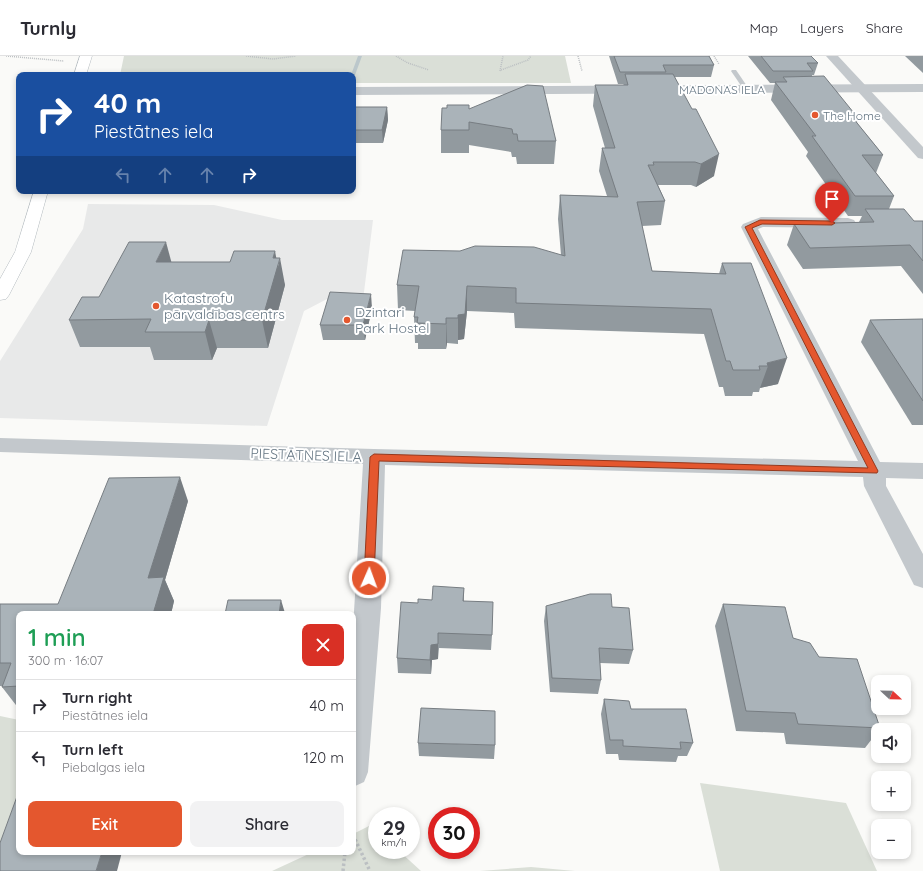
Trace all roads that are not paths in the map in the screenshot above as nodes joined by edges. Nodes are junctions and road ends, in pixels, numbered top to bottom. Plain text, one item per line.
1 (86, 56) edge
2 (832, 56) edge
3 (734, 71) dead end
4 (81, 72) edge
5 (861, 88) junction
6 (923, 88) edge
7 (746, 89) junction
8 (356, 91) edge
9 (923, 155) edge
10 (40, 194) edge
11 (862, 223) edge
12 (0, 295) edge
13 (0, 445) edge
14 (374, 457) junction
15 (874, 471) junction
16 (923, 471) edge
17 (923, 578) edge
18 (356, 739) edge

1 - 4 main road
2 - 5 street
3 - 7 lane
5 - 6 street, MADONAS IELA
5 - 7 street, MADONAS IELA
5 - 9 street
7 - 8 street, MADONAS IELA
10 - 12 main road
11 - 15 street
13 - 14 street, PIESTĀTNES IELA
14 - 15 street, PIESTĀTNES IELA
14 - 18 street
15 - 16 street, PIESTĀTNES IELA
15 - 17 street

